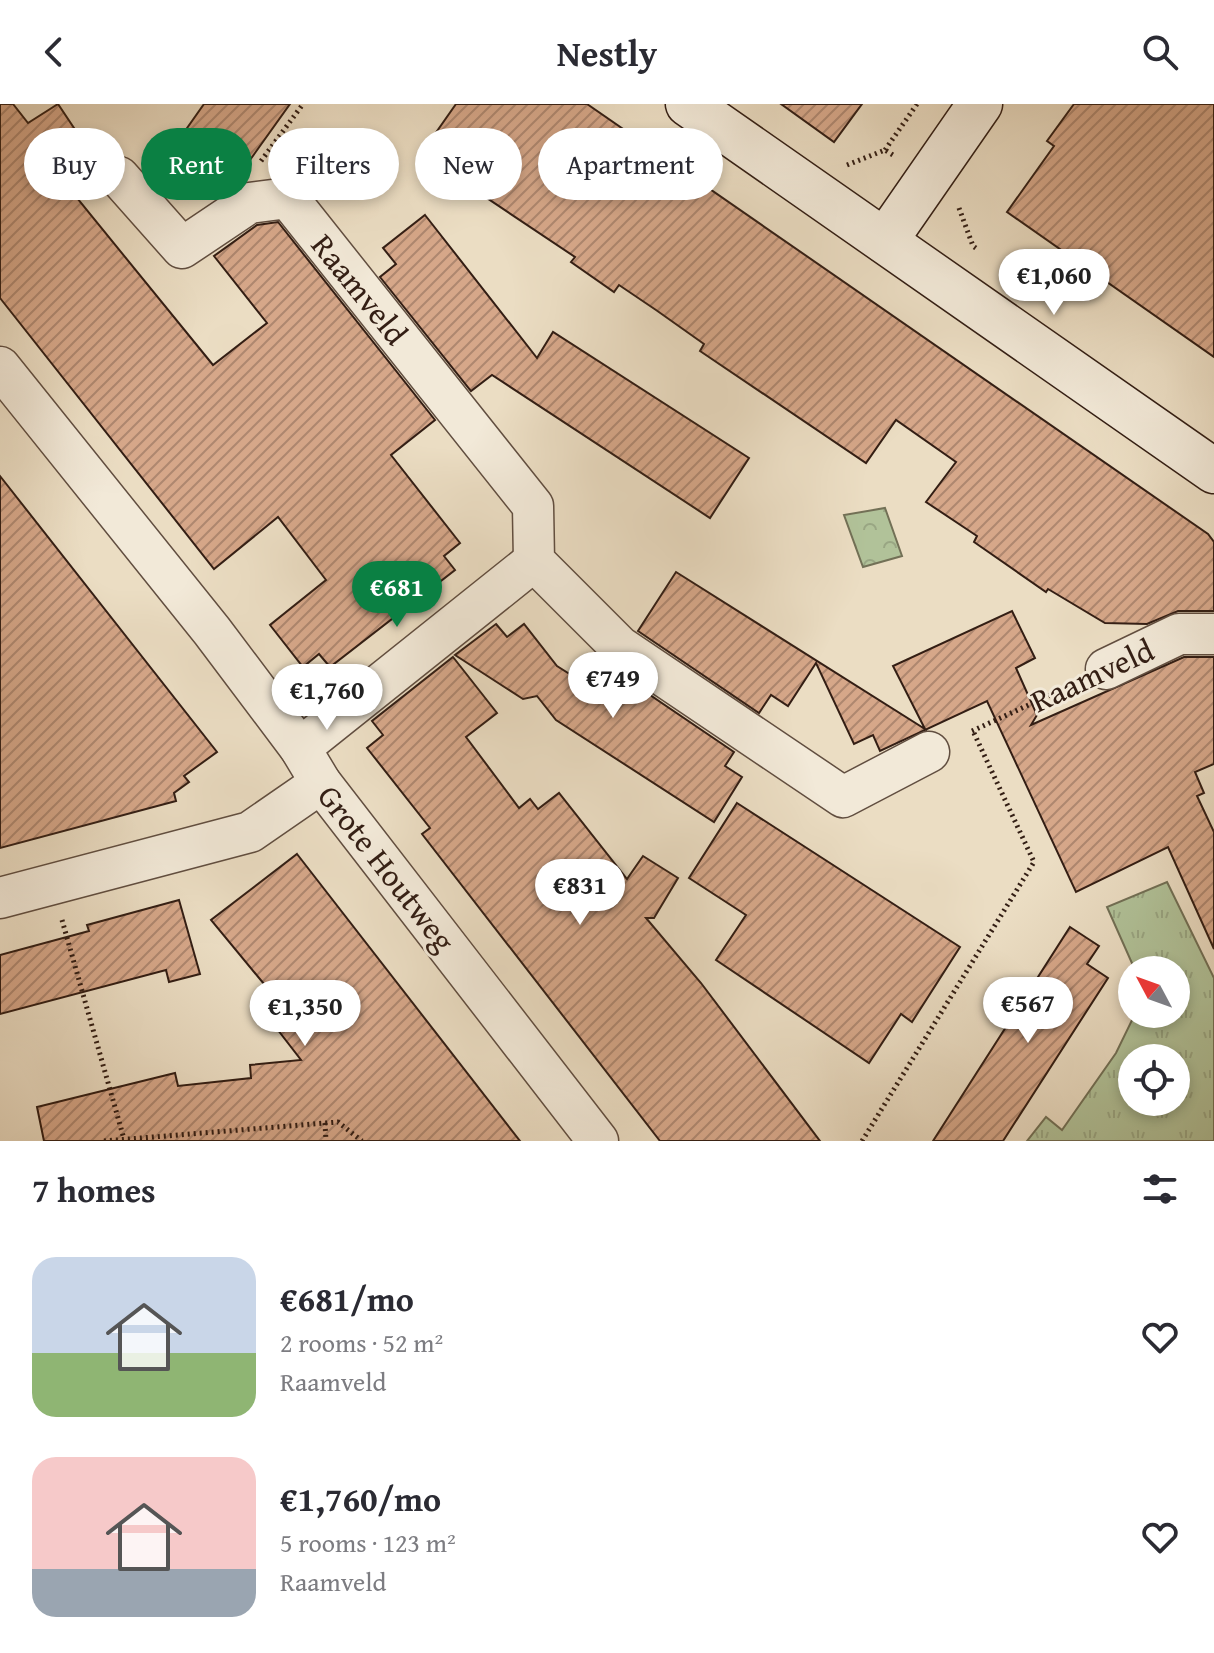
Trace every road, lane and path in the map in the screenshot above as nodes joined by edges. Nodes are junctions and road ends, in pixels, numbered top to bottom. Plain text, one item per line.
1 (303, 104) edge
2 (688, 104) edge
3 (917, 104) edge
4 (980, 104) edge
5 (885, 150) junction
6 (840, 166) dead end
7 (926, 179) junction
8 (125, 184) edge
9 (267, 201) junction
10 (885, 241) junction
11 (986, 255) dead end
12 (0, 367) edge
13 (1214, 471) edge
14 (534, 561) junction
15 (1214, 634) edge
16 (1106, 669) joint
17 (973, 731) junction
18 (300, 748) junction
19 (929, 752) joint
20 (321, 783) junction
21 (52, 885) junction
22 (0, 898) edge
23 (325, 1123) junction
24 (124, 1139) edge
25 (104, 1141) edge
26 (326, 1141) edge
27 (362, 1141) edge
28 (598, 1141) edge
29 (862, 1141) edge

1 - 9 path
2 - 10 street
3 - 5 path
4 - 7 street
5 - 6 path
5 - 7 path
7 - 10 street
7 - 11 path
8 - 9 street
9 - 14 street, Raamveld
10 - 13 street
12 - 18 street, Grote Houtweg
14 - 18 street
14 - 19 street
15 - 16 street, Raamveld
16 - 17 path, Raamveld
17 - 19 path, Raamveld
17 - 29 path
18 - 20 street, Grote Houtweg
20 - 21 street
20 - 28 street, Grote Houtweg
21 - 22 street
21 - 24 path
23 - 24 path
23 - 26 path
23 - 27 path
24 - 25 path

